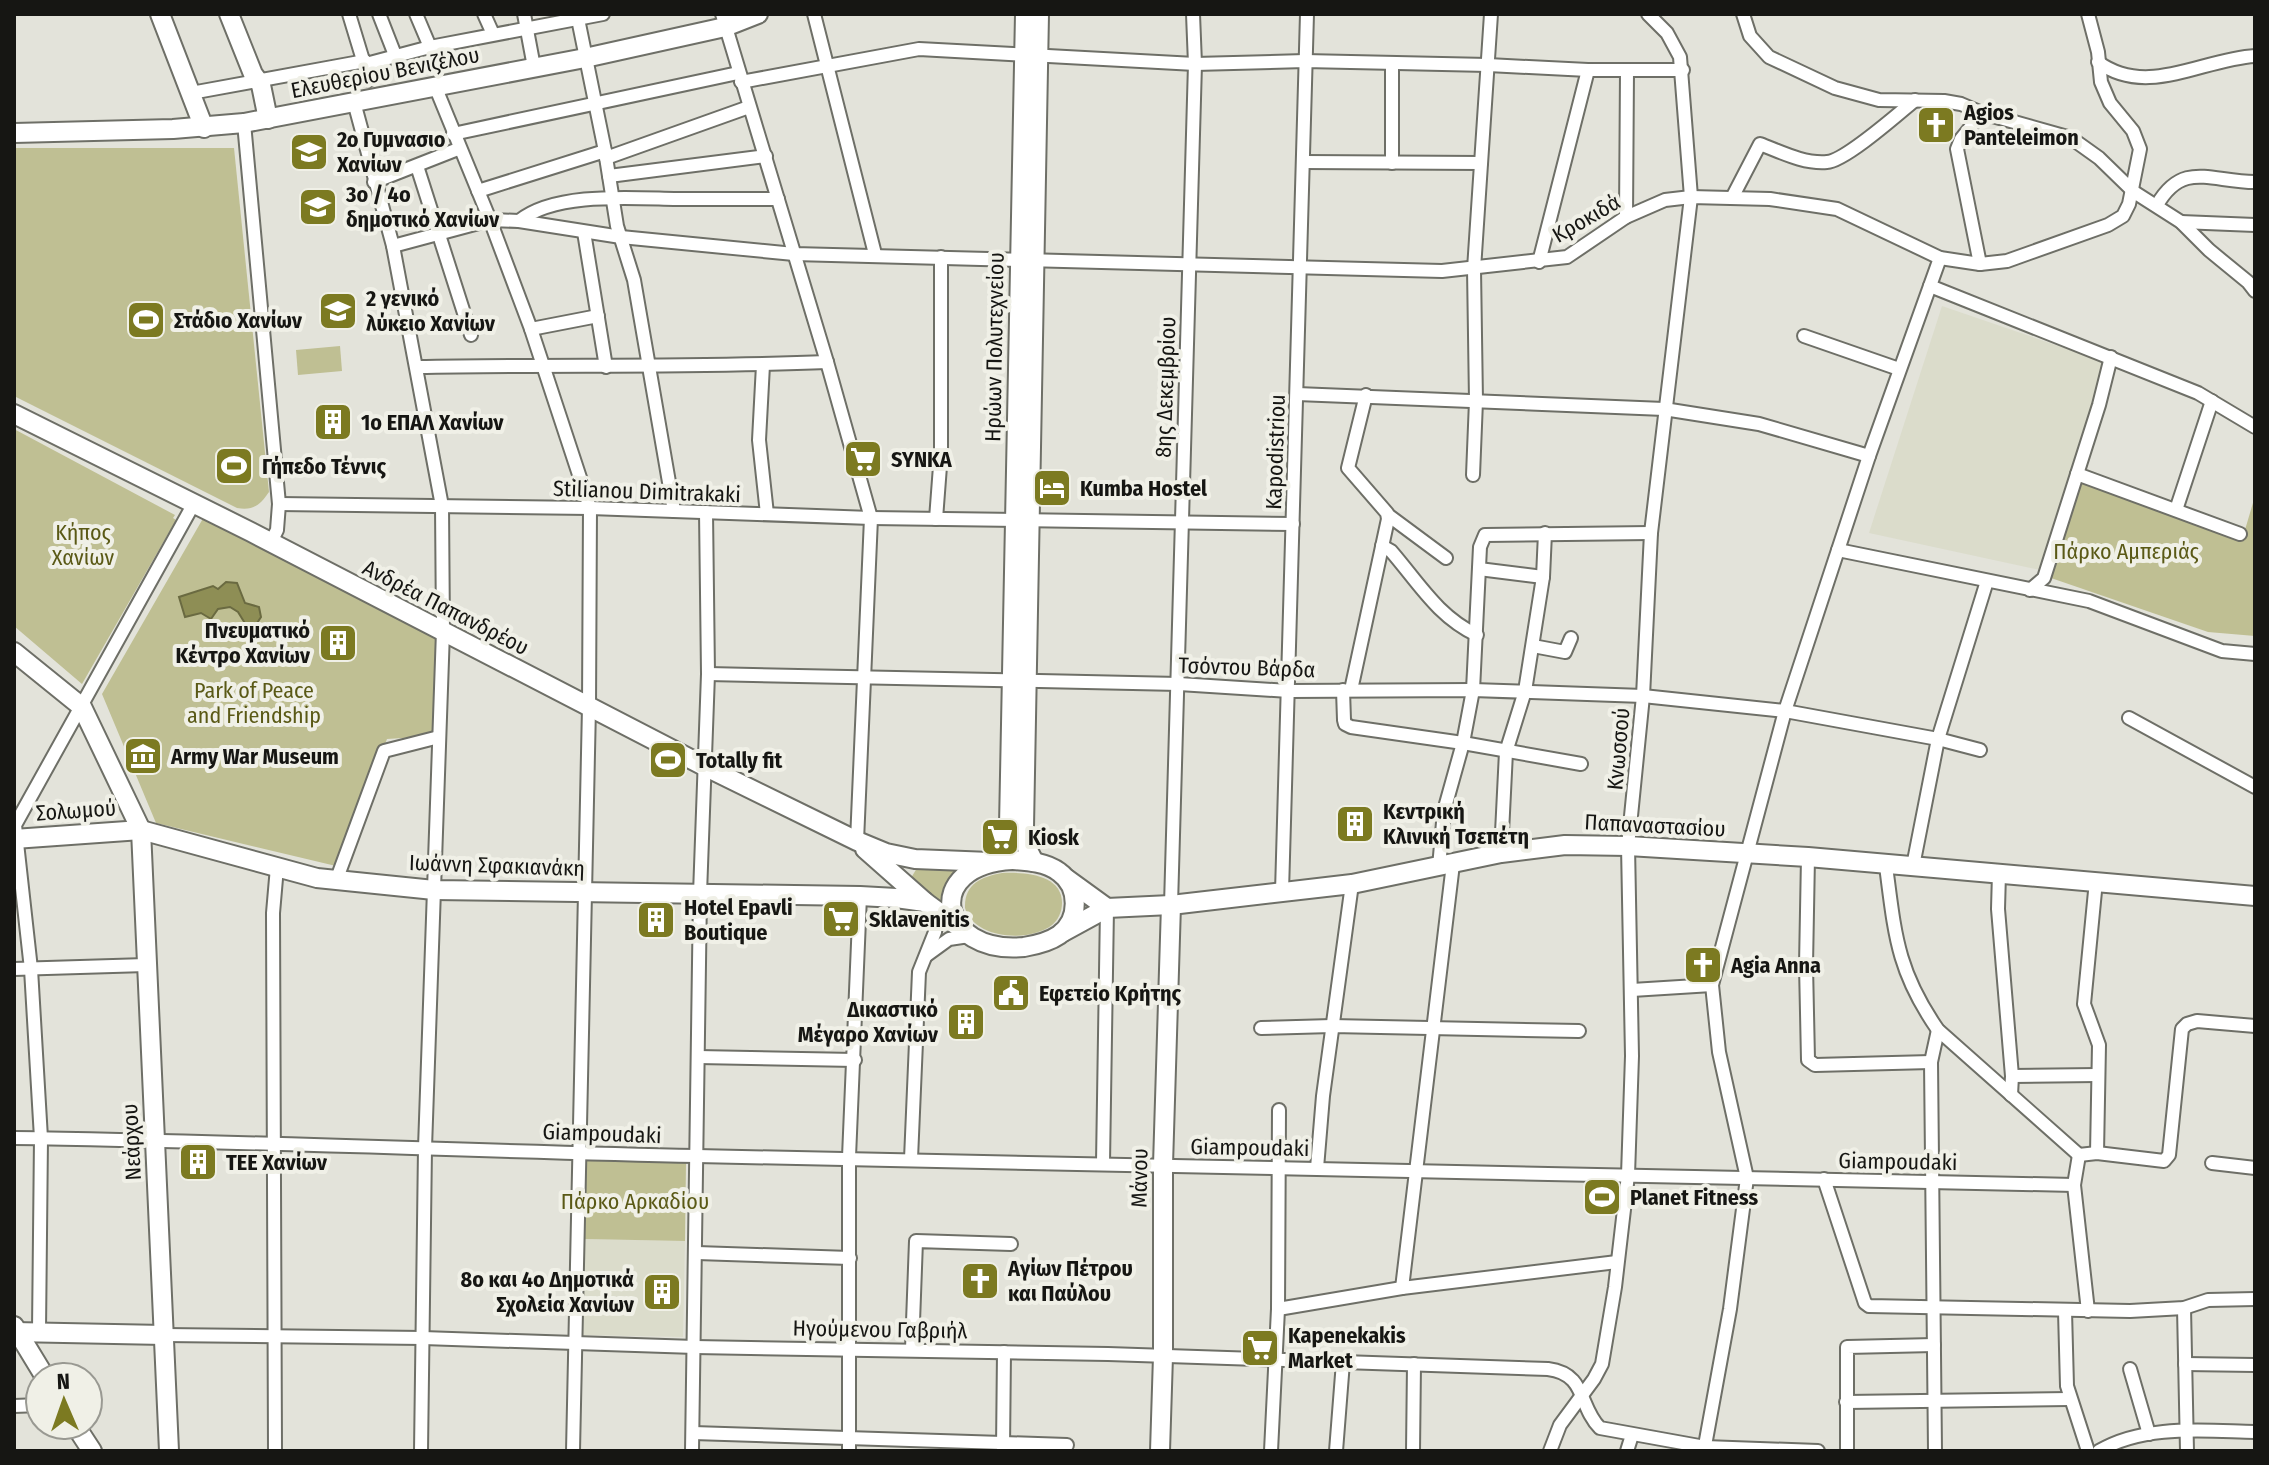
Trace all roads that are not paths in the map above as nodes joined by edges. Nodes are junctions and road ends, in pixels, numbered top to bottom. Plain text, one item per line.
1 (229, 14) edge
2 (349, 14) edge
3 (379, 14) edge
4 (416, 14) edge
5 (484, 14) edge
6 (524, 14) edge
7 (603, 14) edge
8 (758, 14) edge
9 (814, 14) edge
10 (1025, 14) edge
11 (1039, 14) edge
12 (1193, 14) edge
13 (1307, 14) edge
14 (1491, 14) edge
15 (1648, 14) edge
16 (1743, 14) edge
17 (2088, 14) edge
18 (163, 15) edge
19 (578, 16) edge
20 (723, 20) edge
21 (527, 28) junction
22 (493, 34) junction
23 (430, 47) junction
24 (395, 55) junction
25 (1031, 55) junction
26 (2255, 56) edge
27 (585, 58) junction
28 (1305, 61) junction
29 (365, 62) junction
30 (2098, 62) junction
31 (1392, 63) junction
32 (1195, 64) junction
33 (1488, 65) junction
34 (534, 67) junction
35 (826, 67) junction
36 (1588, 70) junction
37 (1683, 70) junction
38 (1627, 71) junction
39 (740, 77) junction
40 (369, 80) dead end
41 (258, 81) junction
42 (435, 86) junction
43 (191, 93) junction
44 (1915, 100) junction
45 (354, 102) junction
46 (594, 103) junction
47 (749, 107) junction
48 (1982, 113) junction
49 (268, 119) junction
50 (244, 123) junction
51 (204, 128) junction
52 (14, 133) edge
53 (453, 134) junction
54 (458, 149) junction
55 (606, 155) junction
56 (766, 156) junction
57 (1304, 162) junction
58 (1392, 163) junction
59 (1481, 163) junction
60 (417, 166) junction
61 (609, 176) junction
62 (374, 182) junction
63 (2255, 182) edge
64 (478, 191) junction
65 (2134, 192) junction
66 (1733, 196) junction
67 (613, 197) junction
68 (1691, 197) junction
69 (778, 199) junction
70 (2157, 205) junction
71 (1626, 217) junction
72 (490, 220) junction
73 (519, 221) junction
74 (2181, 222) junction
75 (2255, 225) edge
76 (584, 232) junction
77 (440, 235) junction
78 (621, 237) junction
79 (393, 246) junction
80 (794, 254) junction
81 (875, 254) junction
82 (941, 257) junction
83 (1940, 258) junction
84 (1027, 260) junction
85 (1539, 262) junction
86 (1980, 264) junction
87 (1189, 265) junction
88 (1298, 266) junction
89 (1474, 269) junction
90 (1930, 286) junction
91 (2255, 291) edge
92 (598, 316) junction
93 (531, 329) junction
94 (471, 335) dead end
95 (1804, 336) dead end
96 (2111, 357) junction
97 (827, 362) junction
98 (543, 364) junction
99 (763, 365) junction
100 (650, 366) junction
101 (417, 367) junction
102 (606, 367) junction
103 (1899, 369) junction
104 (1297, 394) junction
105 (1366, 395) junction
106 (1476, 401) junction
107 (2212, 401) junction
108 (1664, 409) junction
109 (14, 414) edge
110 (2255, 427) edge
111 (1869, 456) junction
112 (2077, 474) junction
113 (1473, 475) dead end
114 (279, 504) junction
115 (193, 505) junction
116 (442, 506) junction
117 (590, 508) junction
118 (2176, 510) junction
119 (674, 511) junction
120 (706, 512) junction
121 (767, 514) junction
122 (1388, 515) junction
123 (871, 518) junction
124 (936, 519) junction
125 (1021, 520) junction
126 (1180, 522) junction
127 (1293, 524) junction
128 (1545, 533) junction
129 (1651, 533) junction
130 (2240, 534) dead end
131 (270, 544) junction
132 (1382, 546) junction
133 (1838, 550) junction
134 (1446, 558) dead end
135 (1479, 569) junction
136 (1543, 577) junction
137 (1987, 581) junction
138 (2030, 590) junction
139 (443, 631) junction
140 (1477, 635) junction
141 (1571, 638) dead end
142 (1533, 646) junction
143 (14, 652) edge
144 (2255, 654) edge
145 (708, 674) junction
146 (864, 679) junction
147 (1018, 680) junction
148 (1179, 684) junction
149 (1347, 690) junction
150 (1473, 690) junction
151 (1289, 691) junction
152 (1525, 691) junction
153 (1643, 696) junction
154 (82, 707) junction
155 (589, 707) junction
156 (1785, 711) junction
157 (2129, 718) dead end
158 (439, 737) junction
159 (1938, 739) junction
160 (1463, 743) junction
161 (1980, 750) dead end
162 (1506, 752) junction
163 (1581, 764) dead end
164 (706, 767) junction
165 (2255, 787) edge
166 (141, 830) junction
167 (15, 832) edge
168 (857, 841) junction
169 (1628, 846) junction
170 (1501, 853) junction
171 (1745, 854) junction
172 (1808, 857) junction
173 (928, 860) junction
174 (991, 862) junction
175 (1034, 862) junction
176 (1446, 865) junction
177 (1886, 866) junction
178 (1913, 866) junction
179 (277, 867) junction
180 (1999, 873) junction
181 (893, 874) junction
182 (1065, 877) junction
183 (336, 881) junction
184 (2096, 881) junction
185 (1352, 884) junction
186 (434, 890) junction
187 (583, 892) junction
188 (1282, 892) junction
189 (700, 894) junction
190 (2252, 894) edge
191 (860, 896) junction
192 (1171, 905) junction
193 (932, 908) junction
194 (1107, 908) junction
195 (964, 931) junction
196 (1063, 932) junction
197 (924, 957) junction
198 (146, 965) junction
199 (14, 969) edge
200 (31, 969) junction
201 (1712, 985) junction
202 (1632, 990) junction
203 (1332, 1026) junction
204 (2255, 1026) edge
205 (1261, 1028) dead end
206 (1435, 1029) junction
207 (1938, 1030) junction
208 (1579, 1031) dead end
209 (698, 1057) junction
210 (855, 1060) junction
211 (1931, 1062) junction
212 (2098, 1075) junction
213 (2012, 1076) junction
214 (2011, 1095) junction
215 (1279, 1110) dead end
216 (14, 1138) edge
217 (41, 1138) junction
218 (156, 1139) junction
219 (274, 1145) junction
220 (425, 1148) junction
221 (579, 1152) junction
222 (2097, 1153) junction
223 (2079, 1155) junction
224 (696, 1156) junction
225 (849, 1157) junction
226 (911, 1159) junction
227 (1103, 1163) junction
228 (2212, 1163) dead end
229 (1163, 1165) junction
230 (1278, 1167) junction
231 (1317, 1168) junction
232 (2255, 1168) edge
233 (1416, 1170) junction
234 (1628, 1175) junction
235 (1747, 1178) junction
236 (1824, 1179) junction
237 (1931, 1182) junction
238 (2074, 1185) junction
239 (1011, 1244) dead end
240 (697, 1253) junction
241 (850, 1258) junction
242 (1617, 1262) junction
243 (1402, 1288) junction
244 (2255, 1299) edge
245 (1934, 1307) junction
246 (2184, 1308) junction
247 (1278, 1309) junction
248 (2065, 1311) junction
249 (2088, 1311) junction
250 (15, 1330) edge
251 (39, 1331) junction
252 (164, 1335) junction
253 (275, 1338) junction
254 (423, 1338) junction
255 (575, 1342) junction
256 (1934, 1345) junction
257 (695, 1347) junction
258 (847, 1348) junction
259 (912, 1349) junction
260 (1004, 1352) junction
261 (1163, 1356) junction
262 (1275, 1359) junction
263 (35, 1361) edge
264 (1343, 1362) junction
265 (1414, 1364) junction
266 (2185, 1364) junction
267 (2255, 1365) edge
268 (2130, 1369) dead end
269 (1583, 1395) junction
270 (2069, 1399) junction
271 (1846, 1402) junction
272 (1934, 1402) junction
273 (2187, 1431) junction
274 (2255, 1432) edge
275 (693, 1433) junction
276 (2149, 1434) junction
277 (1632, 1435) junction
278 (848, 1445) edge
279 (1067, 1445) dead end
280 (1003, 1447) edge
281 (1704, 1449) edge
282 (169, 1451) edge
283 (275, 1451) edge
284 (421, 1451) edge
285 (573, 1451) edge
286 (692, 1451) edge
287 (1160, 1451) edge
288 (1271, 1451) edge
289 (1336, 1451) edge
290 (1413, 1451) edge
291 (1550, 1451) edge
292 (1627, 1451) edge
293 (1818, 1451) edge
294 (1847, 1451) edge
295 (1935, 1451) edge
296 (2088, 1451) edge
297 (2099, 1451) edge
298 (2187, 1451) edge

1 - 41 main road
2 - 29 street
3 - 24 street
4 - 23 street
5 - 22 street
6 - 21 street
7 - 19 street
8 - 20 main road, Ελευθερίου Βενιζέλου
9 - 35 street
10 - 25 main road, Ηρώων Πολυτεχνείου
11 - 25 main road
12 - 32 street, 8ης Δεκεμβρίου
13 - 28 street, Kapodistriou
14 - 33 street
15 - 37 street, Κνωσσού
16 - 44 street
17 - 30 street
18 - 43 main road
19 - 21 street
19 - 27 street
20 - 27 main road, Ελευθερίου Βενιζέλου
20 - 39 street
21 - 22 street
21 - 34 street
22 - 23 street
23 - 24 street
24 - 29 street
25 - 32 street
25 - 35 street
25 - 84 main road, Ηρώων Πολυτεχνείου
26 - 30 street
27 - 34 main road, Ελευθερίου Βενιζέλου
27 - 46 street
28 - 31 street
28 - 32 street
28 - 57 street, Kapodistriou
29 - 40 street
29 - 41 street
30 - 65 street
31 - 33 street
31 - 58 street
32 - 87 street, 8ης Δεκεμβρίου
33 - 36 street
33 - 59 street
34 - 42 main road, Ελευθερίου Βενιζέλου
35 - 39 street
35 - 81 street
36 - 38 street
36 - 85 street
37 - 38 street
37 - 68 street, Κνωσσού
38 - 71 street
39 - 46 street
39 - 47 street
41 - 43 street
41 - 49 main road
42 - 45 main road, Ελευθερίου Βενιζέλου
42 - 53 street
43 - 51 main road
44 - 48 street
44 - 66 street
45 - 49 main road, Ελευθερίου Βενιζέλου
45 - 62 street
46 - 53 street
46 - 55 street
47 - 55 street
47 - 56 street
48 - 65 street
48 - 86 street
49 - 50 main road, Ελευθερίου Βενιζέλου
50 - 51 main road, Ελευθερίου Βενιζέλου
50 - 114 street
51 - 52 main road, Ελευθερίου Βενιζέλου
53 - 54 street
54 - 60 street
54 - 64 street
55 - 61 street
55 - 64 street
56 - 61 street
56 - 69 street
57 - 58 street
57 - 88 street, Kapodistriou
58 - 59 street
59 - 89 street
60 - 62 street
60 - 77 street
61 - 67 street
62 - 79 street
63 - 70 street
64 - 72 street
65 - 70 street
65 - 86 street, Κροκιδά
66 - 68 street, Κροκιδά
66 - 83 street, Κροκιδά
67 - 69 street
67 - 73 street
67 - 78 street
68 - 71 street, Κροκιδά
68 - 108 street, Κνωσσού
69 - 80 street
70 - 74 street
71 - 85 street, Κροκιδά
72 - 73 street, Κροκιδά
72 - 77 street, Κροκιδά
72 - 93 street
73 - 76 street, Κροκιδά
74 - 75 street
74 - 91 street
76 - 78 street, Κροκιδά
76 - 92 street
77 - 79 street, Κροκιδά
77 - 94 street
78 - 80 street, Κροκιδά
78 - 100 street
79 - 101 street
80 - 81 street, Κροκιδά
80 - 97 street
81 - 82 street, Κροκιδά
82 - 84 street, Κροκιδά
82 - 124 street
83 - 86 street, Κροκιδά
83 - 90 street
84 - 87 street, Κροκιδά
84 - 125 main road, Ηρώων Πολυτεχνείου
85 - 89 street, Κροκιδά
87 - 88 street, Κροκιδά
87 - 126 street, 8ης Δεκεμβρίου
88 - 89 street, Κροκιδά
88 - 104 street, Kapodistriou
89 - 106 street
90 - 96 street
90 - 103 street
92 - 93 street
92 - 102 street
93 - 98 street
95 - 103 street
96 - 107 street
96 - 112 street
97 - 99 street
97 - 123 street
98 - 101 street
98 - 102 street
98 - 117 street
99 - 100 street
99 - 121 street
100 - 102 street
100 - 119 street
101 - 116 street
103 - 111 street
104 - 105 street
104 - 127 street, Kapodistriou
105 - 106 street
105 - 122 street
106 - 108 street
106 - 113 street
107 - 110 street
107 - 118 street
108 - 111 street
108 - 129 street, Κνωσσού
109 - 115 main road, Ανδρέα Παπανδρέου
111 - 133 street
112 - 118 street
112 - 138 street
114 - 116 street, Stilianou Dimitrakaki
114 - 131 street
115 - 131 main road, Ανδρέα Παπανδρέου
115 - 154 street
116 - 117 street, Stilianou Dimitrakaki
116 - 139 street
117 - 119 street, Stilianou Dimitrakaki
117 - 155 street
118 - 130 street
119 - 120 street, Stilianou Dimitrakaki
120 - 121 street, Stilianou Dimitrakaki
120 - 145 street
121 - 123 street, Stilianou Dimitrakaki
122 - 132 street
122 - 134 street
123 - 124 street, Stilianou Dimitrakaki
123 - 146 street
124 - 125 street, Stilianou Dimitrakaki
125 - 126 street, Stilianou Dimitrakaki
125 - 147 main road, Ηρώων Πολυτεχνείου
126 - 127 street, Stilianou Dimitrakaki
126 - 148 street, 8ης Δεκεμβρίου
127 - 151 street, Kapodistriou
128 - 129 street
128 - 135 street
128 - 136 street
129 - 153 street, Κνωσσού
131 - 139 main road, Ανδρέα Παπανδρέου
132 - 140 street
132 - 149 street
133 - 137 street
133 - 156 street
135 - 136 street
135 - 140 street
136 - 142 street
137 - 138 street
137 - 159 street
138 - 144 street
139 - 155 main road, Ανδρέα Παπανδρέου
139 - 158 street
140 - 150 street
141 - 142 street
142 - 152 street
143 - 154 main road
145 - 146 street, Τσόντου Βάρδα
145 - 164 street
146 - 147 street, Τσόντου Βάρδα
146 - 168 street
147 - 148 street, Τσόντου Βάρδα
147 - 174 main road
147 - 175 main road
148 - 151 street, Τσόντου Βάρδα
148 - 192 street, 8ης Δεκεμβρίου
149 - 150 street, Τσόντου Βάρδα
149 - 151 street, Τσόντου Βάρδα
149 - 160 street
150 - 152 street, Τσόντου Βάρδα
150 - 160 street
151 - 188 street, Kapodistriou
152 - 153 street, Τσόντου Βάρδα
152 - 162 street
153 - 156 street, Τσόντου Βάρδα
153 - 169 street, Κνωσσού
154 - 166 main road
154 - 167 street
155 - 164 main road, Ανδρέα Παπανδρέου
155 - 187 street
156 - 159 street, Τσόντου Βάρδα
156 - 171 street
157 - 165 street
158 - 183 street
158 - 186 street
159 - 161 street, Τσόντου Βάρδα
159 - 178 street
160 - 162 street
160 - 176 street
162 - 163 street
162 - 170 street
164 - 168 main road, Ανδρέα Παπανδρέου
164 - 189 street
166 - 167 main road, Σολωμού
166 - 179 main road, Ιωάννη Σφακιανάκη
166 - 198 main road, Νεάρχου
167 - 200 street
168 - 173 main road, Ανδρέα Παπανδρέου
168 - 181 main road, Ανδρέα Παπανδρέου
169 - 170 main road, Παπαναστασίου
169 - 171 main road, Παπαναστασίου
169 - 202 street, Κνωσσού
170 - 176 main road, Παπαναστασίου
171 - 172 main road, Παπαναστασίου
171 - 201 street
172 - 177 main road, Παπαναστασίου
172 - 211 street
173 - 174 main road, Ανδρέα Παπανδρέου
173 - 181 main road
174 - 175 main road
174 - 195 main road
175 - 182 main road
176 - 185 main road, Παπαναστασίου
176 - 206 street
177 - 178 main road, Παπαναστασίου
177 - 207 street
178 - 180 main road, Παπαναστασίου
179 - 183 main road, Ιωάννη Σφακιανάκη
179 - 219 street
180 - 184 main road, Παπαναστασίου
180 - 213 street
181 - 191 main road
181 - 193 main road, Ανδρέα Παπανδρέου
182 - 194 main road
182 - 196 main road
183 - 186 main road, Ιωάννη Σφακιανάκη
184 - 190 main road, Παπαναστασίου
184 - 212 street
185 - 188 main road, Παπαναστασίου
185 - 203 street
186 - 187 main road, Ιωάννη Σφακιανάκη
186 - 220 street
187 - 189 main road, Ιωάννη Σφακιανάκη
187 - 221 street
188 - 192 main road, Παπαναστασίου
189 - 191 main road, Ιωάννη Σφακιανάκη
189 - 209 street
191 - 193 main road, Ιωάννη Σφακιανάκη
191 - 210 street
192 - 194 main road, Παπαναστασίου
192 - 229 main road, Μάνου
193 - 195 main road, Ανδρέα Παπανδρέου
193 - 197 street
194 - 196 main road, Παπαναστασίου
194 - 227 street
195 - 196 main road
195 - 197 street
197 - 226 street
198 - 200 street
198 - 218 main road, Νεάρχου
199 - 200 street
200 - 217 street
201 - 202 street
201 - 235 street
202 - 234 street, Κνωσσού
203 - 205 street
203 - 206 street
203 - 231 street
204 - 222 street
206 - 208 street
206 - 233 street
207 - 211 street
207 - 214 street
209 - 210 street
209 - 224 street
210 - 225 street
211 - 237 street
212 - 213 street
212 - 222 street
213 - 214 street
214 - 223 street
215 - 230 street
216 - 217 street, Giampoudaki
217 - 218 street, Giampoudaki
217 - 251 street
218 - 219 street, Giampoudaki
218 - 252 main road, Νεάρχου
219 - 220 street, Giampoudaki
219 - 253 street
220 - 221 street, Giampoudaki
220 - 254 street
221 - 224 street, Giampoudaki
221 - 255 street
222 - 223 street
223 - 238 street
224 - 225 street, Giampoudaki
224 - 240 street
225 - 226 street, Giampoudaki
225 - 241 street
226 - 227 street, Giampoudaki
227 - 229 street, Giampoudaki
228 - 232 street
229 - 230 street, Giampoudaki
229 - 261 main road, Μάνου
230 - 231 street, Giampoudaki
230 - 247 street
231 - 233 street, Giampoudaki
233 - 234 street, Giampoudaki
233 - 243 street
234 - 235 street, Giampoudaki
234 - 242 street, Κνωσσού
235 - 236 street, Giampoudaki
235 - 281 street
236 - 237 street, Giampoudaki
236 - 245 street
237 - 238 street, Giampoudaki
237 - 245 street
238 - 249 street
239 - 259 street
240 - 241 street
240 - 257 street
241 - 258 street
242 - 243 street
242 - 269 street, Κνωσσού
243 - 247 street
244 - 246 street
245 - 248 street
245 - 256 street
246 - 249 street
246 - 266 street
247 - 262 street
248 - 249 street
248 - 270 street
250 - 251 main road
250 - 263 main road
251 - 252 main road
252 - 253 street, Ηγούμενου Γαβριήλ
252 - 282 main road, Νεάρχου
253 - 254 street, Ηγούμενου Γαβριήλ
253 - 283 street
254 - 255 street, Ηγούμενου Γαβριήλ
254 - 284 street
255 - 257 street, Ηγούμενου Γαβριήλ
255 - 285 street
256 - 271 street
256 - 272 street
257 - 258 street, Ηγούμενου Γαβριήλ
257 - 275 street
258 - 259 street, Ηγούμενου Γαβριήλ
258 - 278 street
259 - 260 street, Ηγούμενου Γαβριήλ
260 - 261 street, Ηγούμενου Γαβριήλ
260 - 280 street
261 - 262 street, Ηγούμενου Γαβριήλ
261 - 287 main road, Μάνου
262 - 264 street, Ηγούμενου Γαβριήλ
262 - 288 street
264 - 265 street, Ηγούμενου Γαβριήλ
264 - 289 street
265 - 269 street, Ηγούμενου Γαβριήλ
265 - 290 street
266 - 267 street
266 - 273 street
268 - 276 street
269 - 277 street
269 - 291 street, Κνωσσού
270 - 272 street
270 - 296 street
271 - 272 street
271 - 294 street
272 - 295 street
273 - 274 street
273 - 276 street
273 - 298 street
275 - 278 street
275 - 286 street
276 - 297 street
277 - 281 street
277 - 292 street
278 - 280 street
279 - 280 street
281 - 293 street

